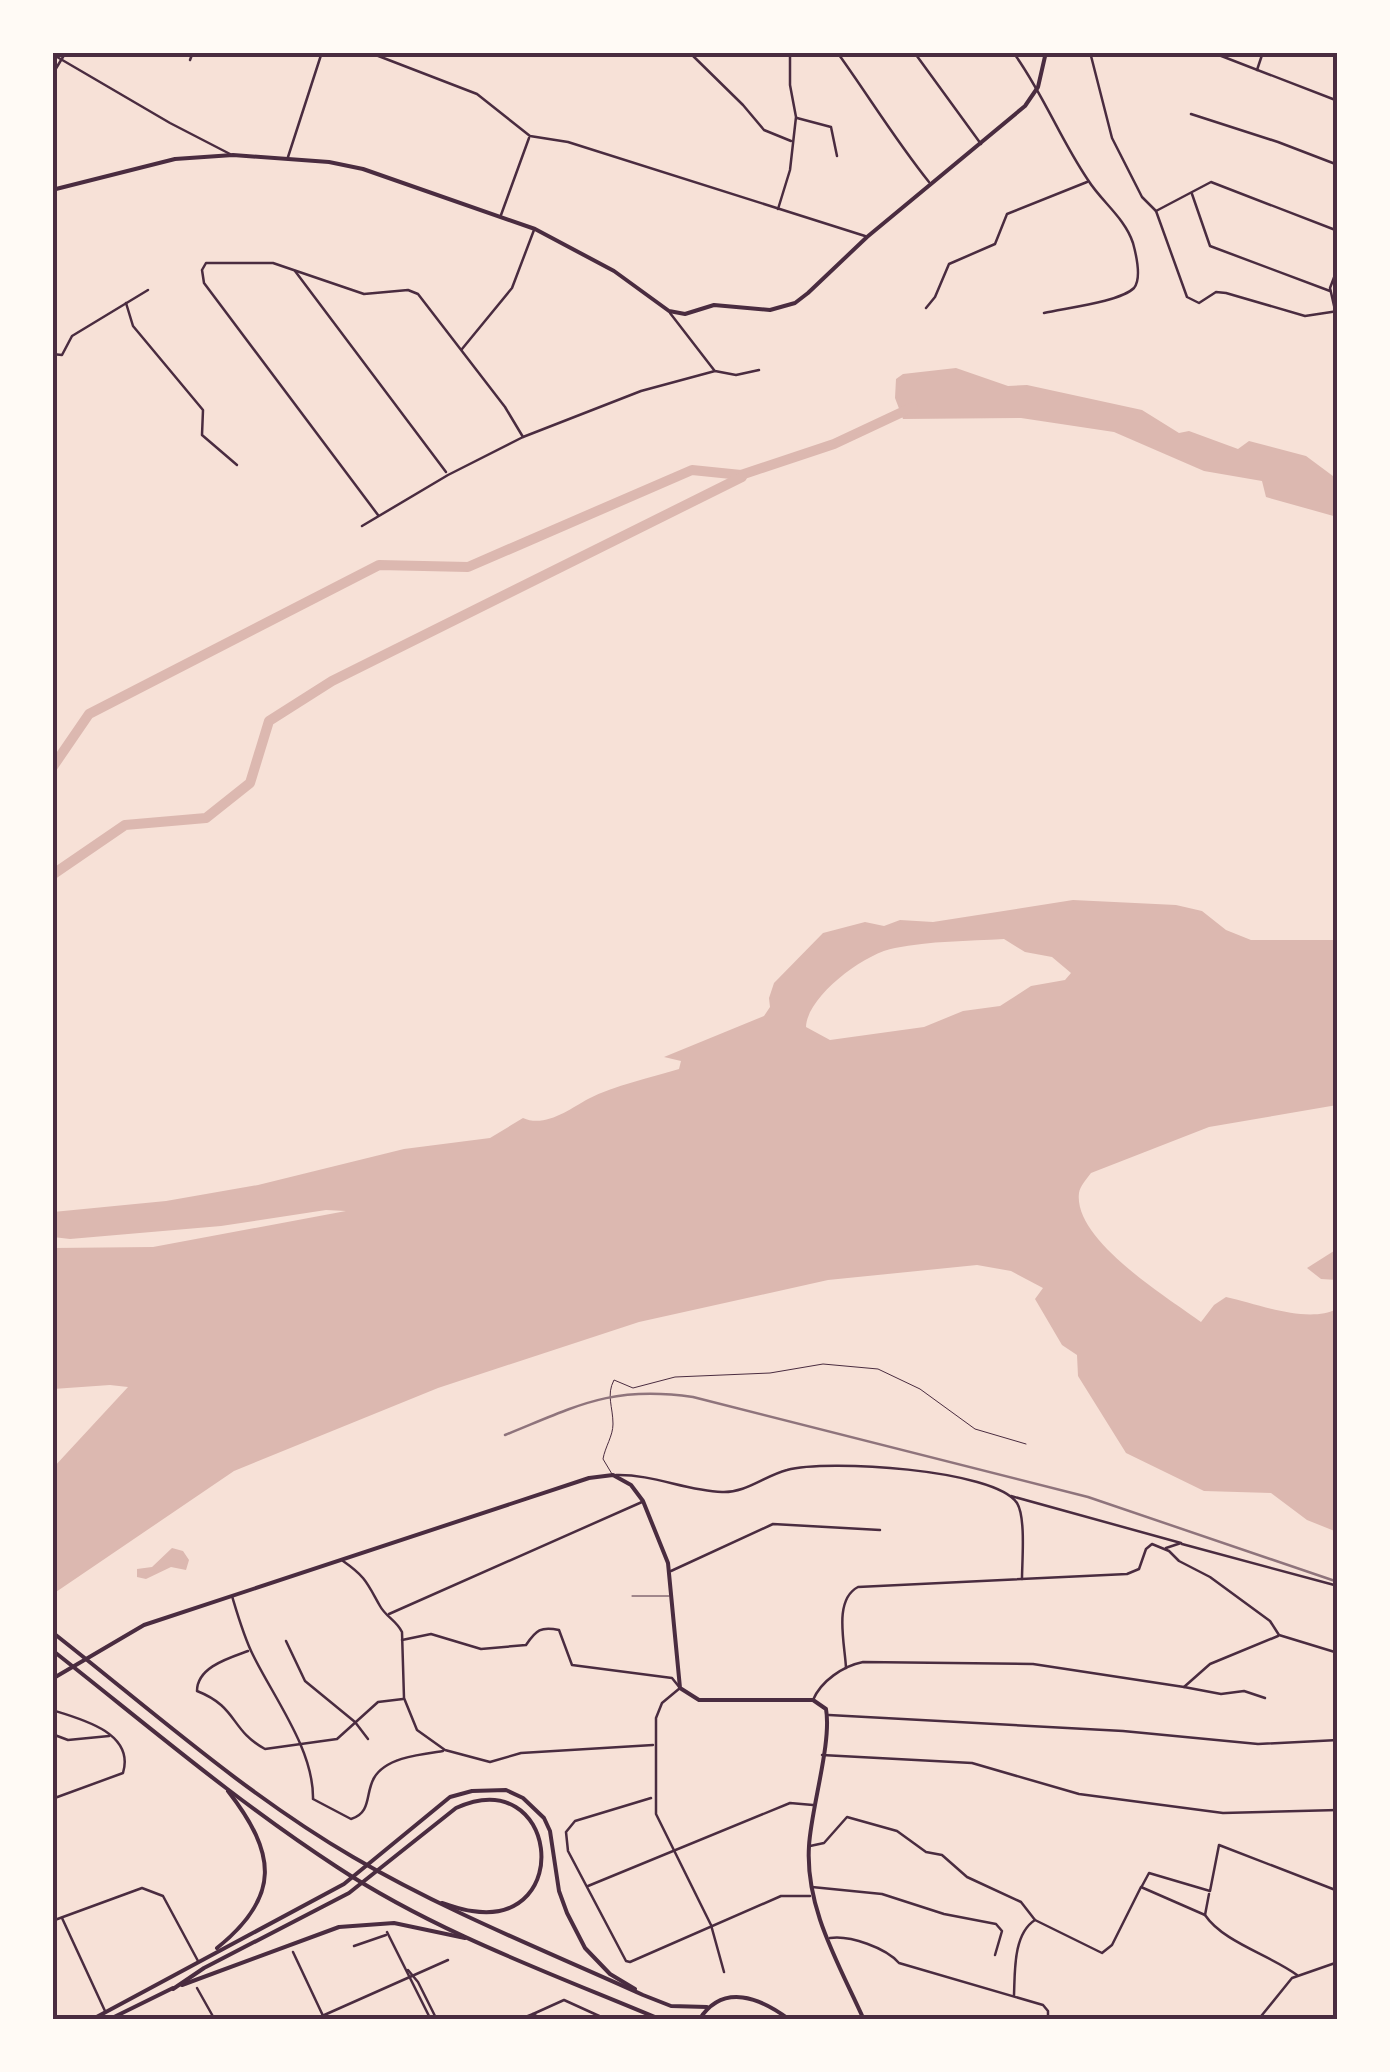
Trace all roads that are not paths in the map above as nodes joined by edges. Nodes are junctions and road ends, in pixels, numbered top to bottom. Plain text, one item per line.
1 (66, 52) edge
2 (194, 52) edge
3 (322, 52) edge
4 (368, 52) edge
5 (689, 52) edge
6 (790, 52) edge
7 (838, 52) edge
8 (914, 52) edge
9 (1013, 52) edge
10 (1046, 52) edge
11 (1090, 52) edge
12 (1212, 52) edge
13 (1263, 52) edge
14 (52, 54) edge
15 (62, 58) junction
16 (190, 60) dead end
17 (1257, 70) junction
18 (52, 76) edge
19 (1038, 87) junction
20 (1338, 101) edge
21 (1191, 114) dead end
22 (796, 117) junction
23 (530, 136) junction
24 (793, 142) junction
25 (981, 144) junction
26 (232, 156) junction
27 (837, 156) dead end
28 (288, 159) junction
29 (1338, 166) edge
30 (1088, 182) junction
31 (930, 183) junction
32 (52, 190) edge
33 (1192, 193) junction
34 (777, 210) junction
35 (1156, 211) junction
36 (500, 217) junction
37 (535, 229) junction
38 (1338, 231) edge
39 (866, 237) junction
40 (1338, 268) edge
41 (294, 270) junction
42 (148, 290) dead end
43 (1330, 291) junction
44 (126, 303) junction
45 (926, 308) dead end
46 (669, 311) junction
47 (1337, 311) edge
48 (1044, 312) dead end
49 (462, 350) junction
50 (52, 354) edge
51 (759, 370) dead end
52 (715, 371) junction
53 (522, 437) junction
54 (237, 465) dead end
55 (448, 474) junction
56 (378, 515) junction
57 (362, 526) dead end
58 (1026, 1444) dead end
59 (613, 1475) junction
60 (1010, 1496) junction
61 (644, 1501) junction
62 (880, 1530) dead end
63 (1181, 1543) junction
64 (1164, 1548) junction
65 (343, 1560) junction
66 (670, 1572) junction
67 (1022, 1581) junction
68 (1338, 1586) edge
69 (232, 1596) junction
70 (632, 1596) dead end
71 (672, 1596) junction
72 (388, 1615) junction
73 (52, 1632) edge
74 (1279, 1635) junction
75 (402, 1640) junction
76 (286, 1641) dead end
77 (52, 1650) edge
78 (250, 1650) junction
79 (1338, 1653) edge
80 (846, 1668) junction
81 (52, 1679) edge
82 (1184, 1687) junction
83 (680, 1688) junction
84 (404, 1698) junction
85 (1265, 1698) dead end
86 (812, 1700) junction
87 (52, 1710) edge
88 (828, 1714) junction
89 (355, 1722) junction
90 (52, 1734) edge
91 (115, 1736) junction
92 (368, 1738) dead end
93 (1338, 1740) edge
94 (654, 1745) junction
95 (299, 1746) junction
96 (445, 1750) junction
97 (822, 1754) junction
98 (225, 1787) junction
99 (654, 1797) junction
100 (52, 1799) edge
101 (814, 1805) junction
102 (1338, 1810) edge
103 (808, 1846) junction
104 (673, 1850) junction
105 (810, 1886) junction
106 (586, 1887) junction
107 (1142, 1887) junction
108 (1210, 1891) junction
109 (1338, 1891) edge
110 (812, 1896) junction
111 (438, 1902) junction
112 (1205, 1915) junction
113 (62, 1917) junction
114 (1035, 1920) junction
115 (52, 1921) edge
116 (710, 1925) junction
117 (828, 1938) junction
118 (470, 1939) junction
119 (354, 1946) dead end
120 (293, 1952) dead end
121 (995, 1954) dead end
122 (209, 1955) junction
123 (448, 1960) dead end
124 (198, 1961) junction
125 (1338, 1962) edge
126 (724, 1972) dead end
127 (1297, 1975) junction
128 (412, 1976) junction
129 (173, 1988) junction
130 (197, 1988) dead end
131 (643, 1994) junction
132 (1014, 1997) junction
133 (707, 2007) junction
134 (106, 2012) junction
135 (533, 2014) junction
136 (324, 2017) edge
137 (108, 2019) edge
138 (91, 2020) edge
139 (214, 2020) edge
140 (313, 2020) edge
141 (431, 2020) edge
142 (437, 2020) edge
143 (518, 2020) edge
144 (544, 2020) edge
145 (608, 2020) edge
146 (662, 2020) edge
147 (699, 2020) edge
148 (790, 2020) edge
149 (864, 2020) edge
150 (1048, 2020) edge
151 (1258, 2020) edge

1 - 15 street
2 - 16 street
3 - 28 street
4 - 23 street
5 - 24 street
6 - 22 street
7 - 31 street
8 - 25 street
9 - 19 street
10 - 19 main road
11 - 35 street
12 - 17 street
13 - 17 street
14 - 15 street
15 - 18 street
15 - 26 street
17 - 20 street
19 - 25 main road
19 - 30 street
21 - 29 street
22 - 24 street
22 - 27 street
23 - 34 street
23 - 36 street
24 - 34 street
25 - 31 main road
26 - 28 main road
26 - 32 main road
28 - 36 main road
30 - 45 street
30 - 48 street
31 - 39 main road
33 - 35 street
33 - 38 street
33 - 43 street
34 - 39 street
35 - 47 street
36 - 37 main road
37 - 46 main road
37 - 49 street
39 - 46 main road
40 - 43 street
41 - 49 street
41 - 55 street
41 - 56 street
42 - 44 street
43 - 47 street
44 - 50 street
44 - 54 street
46 - 52 street
49 - 53 street
51 - 52 street
52 - 53 street
53 - 55 street
55 - 56 street
56 - 57 street
58 - 59 lane
59 - 60 street
59 - 61 main road
59 - 65 main road
60 - 63 street
60 - 67 street
61 - 66 main road
61 - 72 street
62 - 66 street
63 - 64 street
63 - 68 street
64 - 67 street
64 - 74 street
65 - 69 main road
65 - 72 street
66 - 71 main road
67 - 80 street
69 - 78 street
69 - 81 main road
70 - 71 lane
71 - 83 main road
72 - 75 street
73 - 111 main road
74 - 79 street
74 - 82 street
75 - 83 street
75 - 84 street
76 - 89 street
77 - 98 main road
78 - 95 street
78 - 95 street
80 - 82 street
80 - 86 street
82 - 85 street
83 - 86 main road
83 - 94 street
84 - 89 street
84 - 96 street
86 - 88 main road
87 - 91 street
88 - 93 street
88 - 97 main road
89 - 92 street
89 - 95 street
90 - 91 street
91 - 100 street
94 - 96 street
94 - 99 street
95 - 96 street
97 - 101 main road
97 - 102 street
98 - 118 main road
98 - 122 main road
99 - 104 street
99 - 106 street
101 - 103 main road
101 - 104 street
103 - 105 main road
103 - 114 street
104 - 106 street
104 - 116 street
105 - 110 main road
105 - 121 street
106 - 116 street
107 - 108 street
107 - 112 street
107 - 114 street
108 - 109 street
108 - 112 street
110 - 116 street
110 - 117 main road
111 - 129 main road
111 - 131 main road
112 - 127 street
113 - 115 street
113 - 124 street
113 - 134 street
114 - 132 street
116 - 126 street
117 - 132 street
117 - 149 main road
118 - 129 main road
118 - 146 main road
119 - 128 street
120 - 136 street
122 - 124 main road
122 - 131 main road
123 - 128 street
124 - 134 main road
125 - 127 street
127 - 151 street
128 - 136 street
128 - 141 street
128 - 142 street
129 - 137 main road
130 - 139 street
131 - 133 main road
132 - 150 street
133 - 147 main road
133 - 148 main road
134 - 138 main road
135 - 143 street
135 - 144 street
135 - 145 street
136 - 140 street

